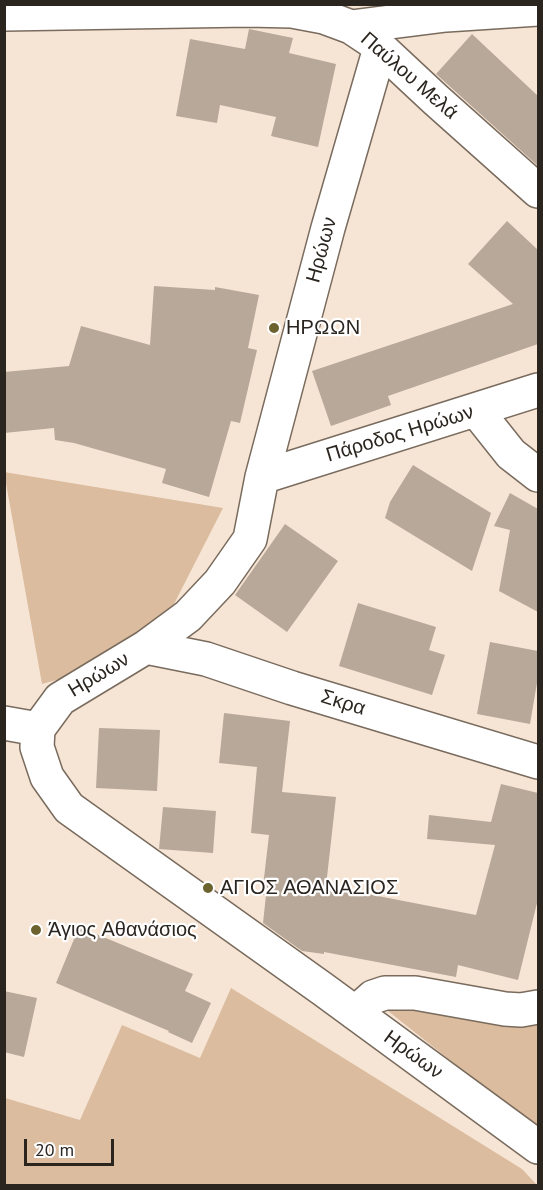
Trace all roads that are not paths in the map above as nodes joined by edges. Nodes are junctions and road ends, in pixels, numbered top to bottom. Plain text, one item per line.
1 (293, 8) edge
2 (538, 9) edge
3 (4, 14) edge
4 (351, 27) junction
5 (380, 48) junction
6 (538, 191) edge
7 (538, 390) edge
8 (476, 410) junction
9 (538, 475) edge
10 (262, 477) junction
11 (146, 647) junction
12 (4, 723) edge
13 (38, 729) junction
14 (538, 762) edge
15 (538, 1008) edge
16 (355, 1013) junction
17 (538, 1148) edge

1 - 3 street, Παύλου Μελά
1 - 4 street, Παύλου Μελά
2 - 4 street
4 - 5 street, Παύλου Μελά
5 - 6 street, Παύλου Μελά
5 - 10 street, Ηρώων
7 - 8 street, Πάροδος Ηρώων
8 - 9 street
8 - 10 street, Πάροδος Ηρώων
10 - 11 street, Ηρώων
11 - 13 street, Ηρώων
11 - 14 street, Σκρα
12 - 13 street
13 - 16 street, Ηρώων
15 - 16 street
16 - 17 street, Ηρώων

